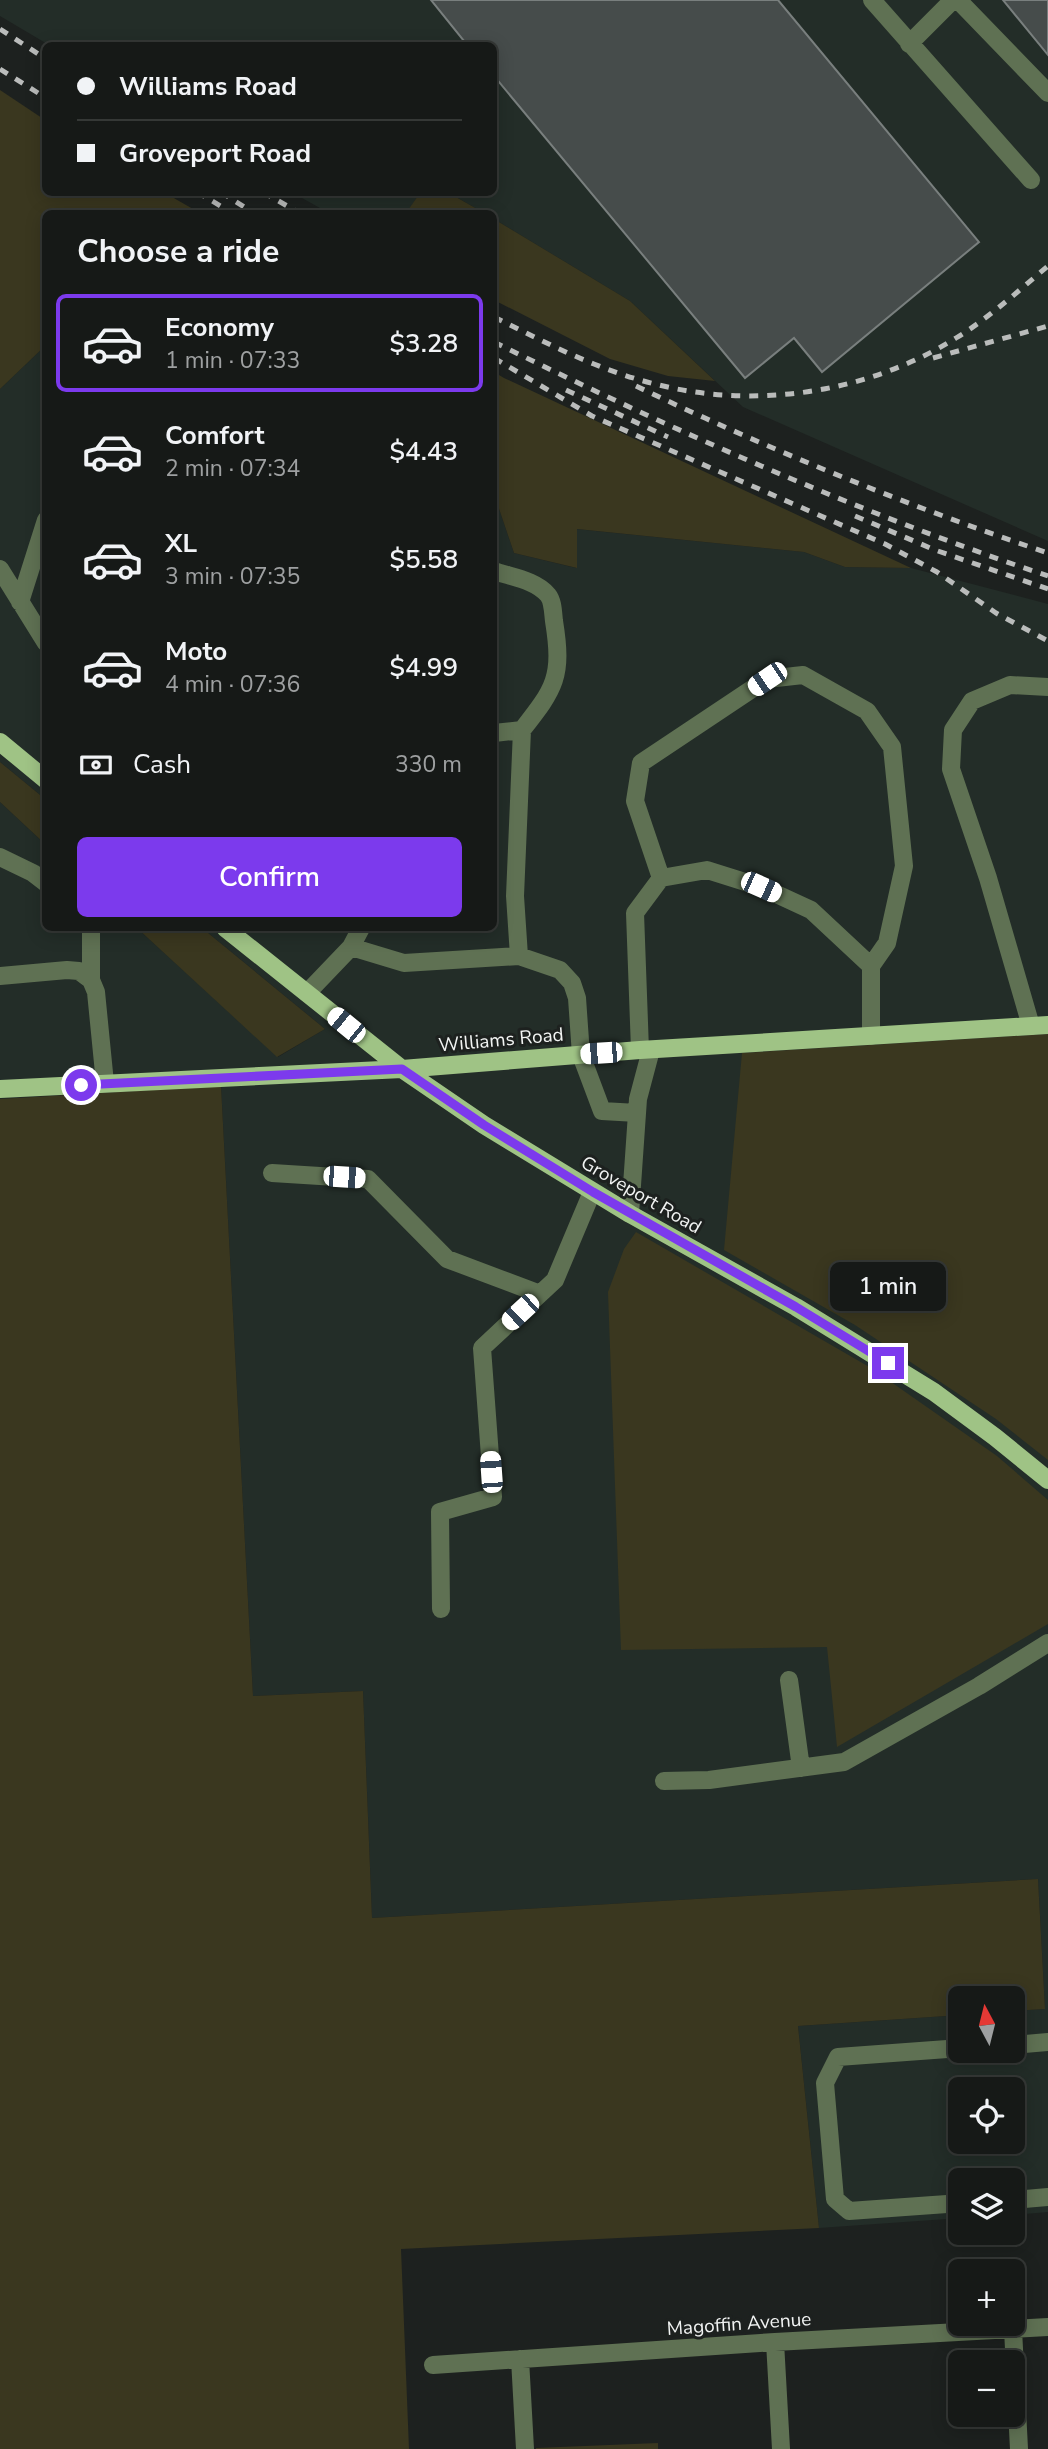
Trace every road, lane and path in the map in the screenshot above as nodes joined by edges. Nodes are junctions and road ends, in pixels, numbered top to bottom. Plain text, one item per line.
1 (872, 0) edge
2 (955, 0) edge
3 (909, 44) junction
4 (1048, 93) edge
5 (1031, 180) dead end
6 (42, 533) edge
7 (0, 569) edge
8 (497, 572) edge
9 (20, 602) junction
10 (42, 637) edge
11 (1048, 687) edge
12 (522, 730) junction
13 (497, 733) edge
14 (0, 742) edge
15 (42, 777) edge
16 (0, 857) edge
17 (661, 878) junction
18 (42, 880) edge
19 (91, 931) edge
20 (229, 931) edge
21 (359, 931) edge
22 (351, 947) junction
23 (519, 956) junction
24 (871, 966) junction
25 (0, 976) edge
26 (91, 979) junction
27 (307, 993) junction
28 (1040, 1026) edge
29 (872, 1036) junction
30 (645, 1050) junction
31 (581, 1055) junction
32 (402, 1069) junction
33 (105, 1083) junction
34 (0, 1090) edge
35 (637, 1113) junction
36 (272, 1172) dead end
37 (593, 1192) junction
38 (630, 1214) junction
39 (540, 1294) junction
40 (1048, 1480) edge
41 (441, 1609) dead end
42 (1048, 1643) edge
43 (789, 1680) dead end
44 (801, 1768) junction
45 (664, 1781) dead end
46 (1048, 2042) edge
47 (1026, 2044) edge
48 (948, 2049) edge
49 (1048, 2197) edge
50 (1025, 2199) edge
51 (948, 2204) edge
52 (1048, 2327) edge
53 (1025, 2328) edge
54 (948, 2333) edge
55 (1013, 2336) edge
56 (775, 2342) junction
57 (520, 2359) junction
58 (433, 2365) dead end
59 (524, 2449) edge
60 (780, 2449) edge
61 (1019, 2449) edge

1 - 3 street
2 - 3 street
2 - 4 street
3 - 5 street
6 - 9 street
7 - 9 street
8 - 12 street
9 - 10 street
11 - 28 street
12 - 13 street
12 - 23 street
14 - 15 main road
16 - 18 street
17 - 24 street
17 - 24 street
17 - 30 street
19 - 26 street
20 - 27 main road, Groveport Road
21 - 22 street
22 - 23 street
22 - 27 street
23 - 31 street
24 - 29 street
25 - 26 street
26 - 33 street
27 - 32 main road, Groveport Road
28 - 29 main road, Williams Road
29 - 30 main road, Williams Road
30 - 31 main road, Williams Road
30 - 35 street
31 - 32 main road, Williams Road
31 - 35 street
32 - 33 main road, Williams Road
32 - 37 main road, Groveport Road
33 - 34 main road, Williams Road
35 - 38 street
36 - 39 street
37 - 38 main road, Groveport Road
37 - 39 street
38 - 40 main road, Groveport Road
39 - 41 street
42 - 44 street
43 - 44 street
44 - 45 street
46 - 47 street
48 - 51 street
49 - 50 street
52 - 53 street, Magoffin Avenue
54 - 56 street, Magoffin Avenue
55 - 61 street
56 - 57 street, Magoffin Avenue
56 - 60 street
57 - 58 street, Magoffin Avenue
57 - 59 street

